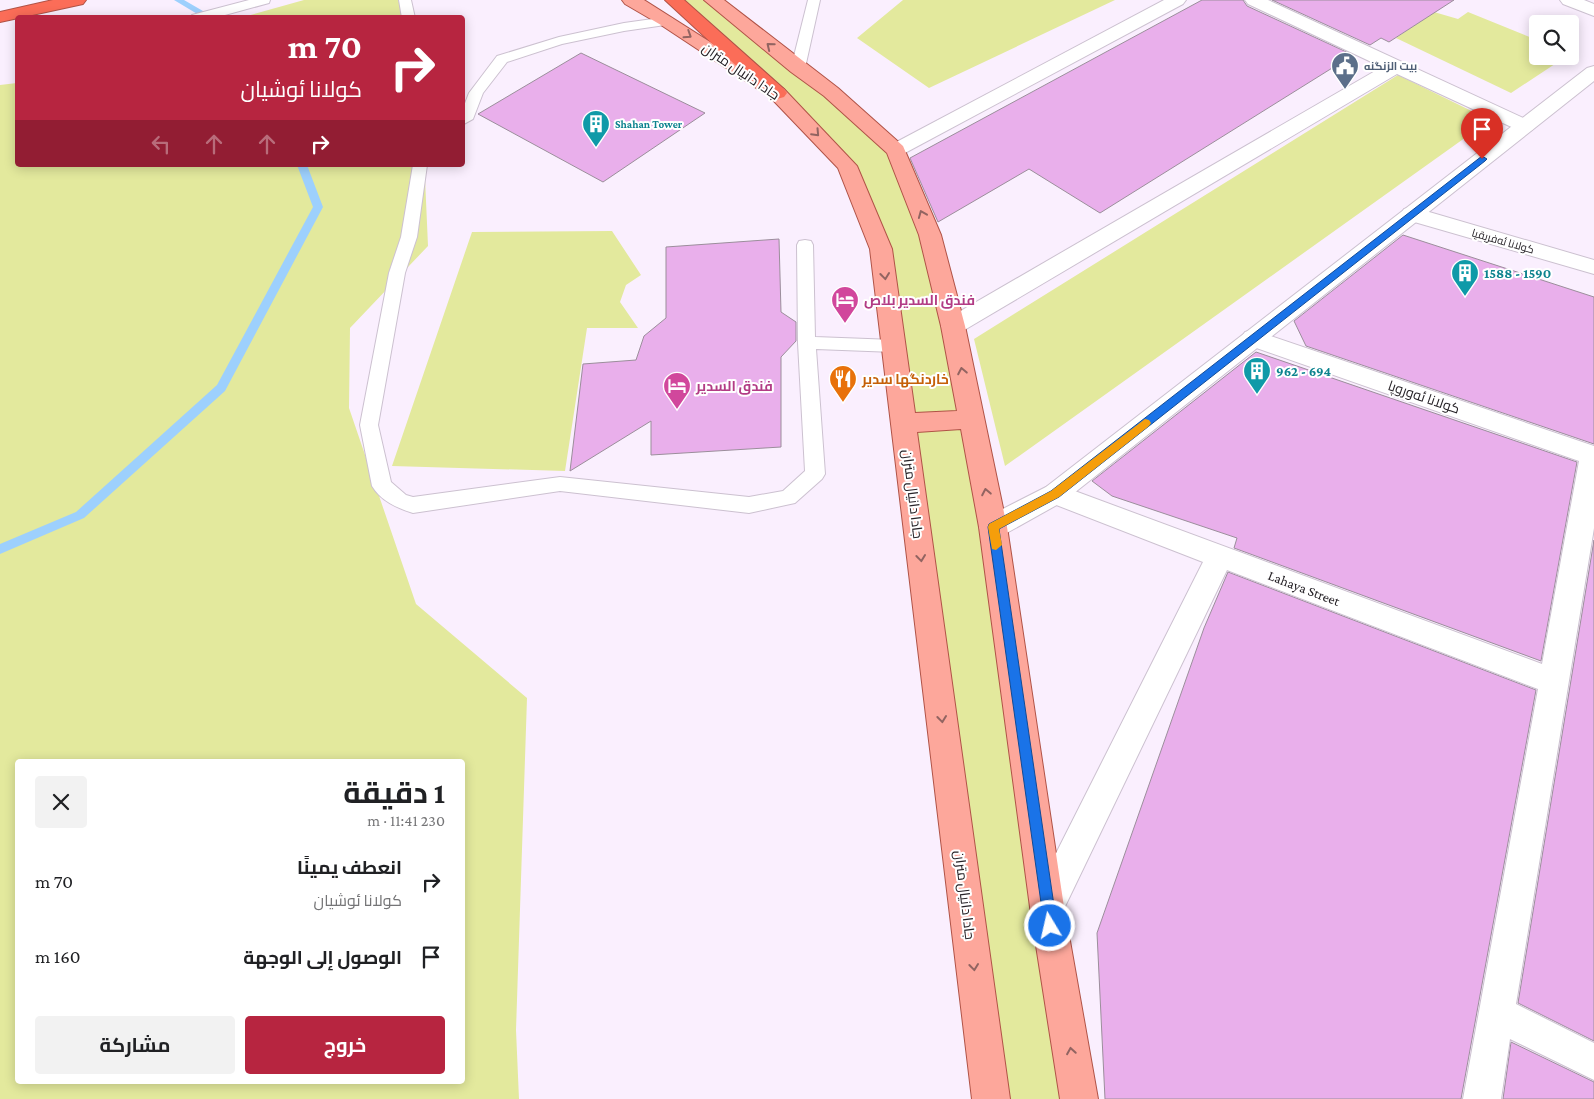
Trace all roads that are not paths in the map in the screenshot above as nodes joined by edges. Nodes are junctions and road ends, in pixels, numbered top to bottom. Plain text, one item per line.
1 (77, 0) edge
2 (264, 0) edge
3 (405, 0) edge
4 (631, 0) edge
5 (713, 0) edge
6 (814, 0) edge
7 (1177, 0) edge
8 (1254, 0) edge
9 (1569, 0) edge
10 (676, 1) edge
11 (1594, 11) edge
12 (208, 15) edge
13 (408, 15) edge
14 (0, 17) edge
15 (667, 21) junction
16 (1395, 67) junction
17 (798, 68) junction
18 (1594, 72) edge
19 (777, 93) junction
20 (465, 118) edge
21 (1524, 126) junction
22 (896, 150) junction
23 (420, 167) edge
24 (1412, 214) junction
25 (805, 244) dead end
26 (1594, 267) edge
27 (953, 326) junction
28 (1253, 338) junction
29 (807, 343) junction
30 (894, 346) junction
31 (972, 419) junction
32 (904, 423) junction
33 (1594, 456) edge
34 (1055, 494) junction
35 (993, 527) junction
36 (1220, 556) junction
37 (1554, 682) junction
38 (1047, 907) junction
39 (1496, 1013) junction
40 (1594, 1062) edge
41 (991, 1099) edge
42 (1079, 1099) edge
43 (1482, 1099) edge

1 - 14 highway
2 - 12 lane
3 - 13 lane
4 - 15 main road, جادا دانيال متران
17 -> 5 main road
6 - 17 lane
7 - 22 street
8 - 16 street
9 - 11 street
10 - 19 highway
15 -> 19 main road, جادا دانيال متران
15 - 20 lane
16 - 21 street
16 - 27 street
17 - 22 main road
18 - 21 street
19 -> 30 main road, جادا دانيال متران
21 - 24 street
27 -> 22 main road
23 - 29 lane
24 - 26 street, كولانا ئه‌فریقیا
24 - 28 street
25 - 29 lane
31 -> 27 main road
28 - 33 street, كولانا ئه‌وروپا
28 - 34 street
29 - 30 lane
30 - 32 main road, جادا دانيال متران
31 - 32 main road
35 -> 31 main road
32 -> 41 main road, جادا دانيال متران
33 - 37 street
34 - 35 street
34 - 36 street, Lahaya Street
35 - 38 main road
36 - 37 street, Lahaya Street
36 - 38 street
37 - 39 street
42 -> 38 main road
39 - 40 street
39 - 43 street

